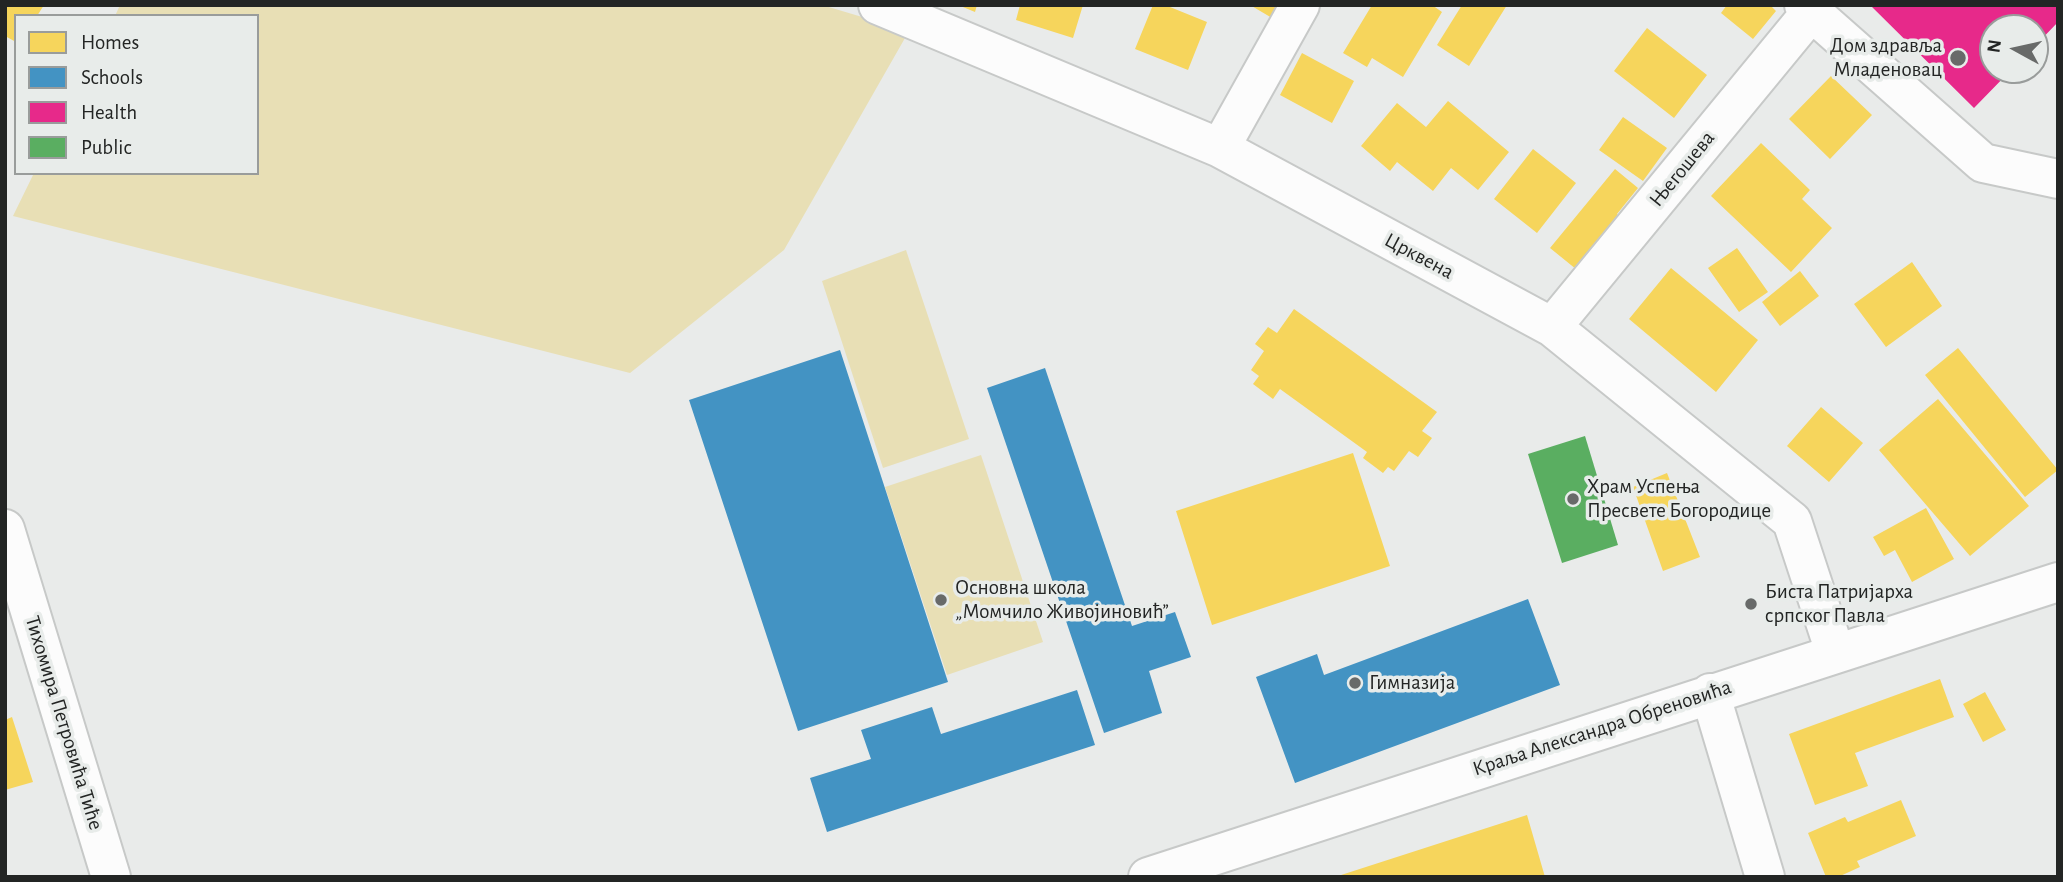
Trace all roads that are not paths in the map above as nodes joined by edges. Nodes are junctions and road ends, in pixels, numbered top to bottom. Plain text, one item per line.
1 (878, 5) edge
2 (1300, 5) edge
3 (1808, 8) edge
4 (1220, 148) junction
5 (2058, 179) edge
6 (1552, 327) junction
7 (5, 530) edge
8 (2058, 582) edge
9 (1835, 652) junction
10 (1710, 693) junction
11 (111, 877) edge
12 (1148, 877) edge
13 (1765, 877) edge

1 - 4 street, Црквена
2 - 4 street
3 - 5 street, Његошева
3 - 6 street, Његошева
4 - 6 street, Црквена
6 - 9 street, Црквена
7 - 11 street, Тихомира Петровића Тиће
8 - 9 street, Краља Александра Обреновића
9 - 10 street, Краља Александра Обреновића
10 - 12 street, Краља Александра Обреновића
10 - 13 street

